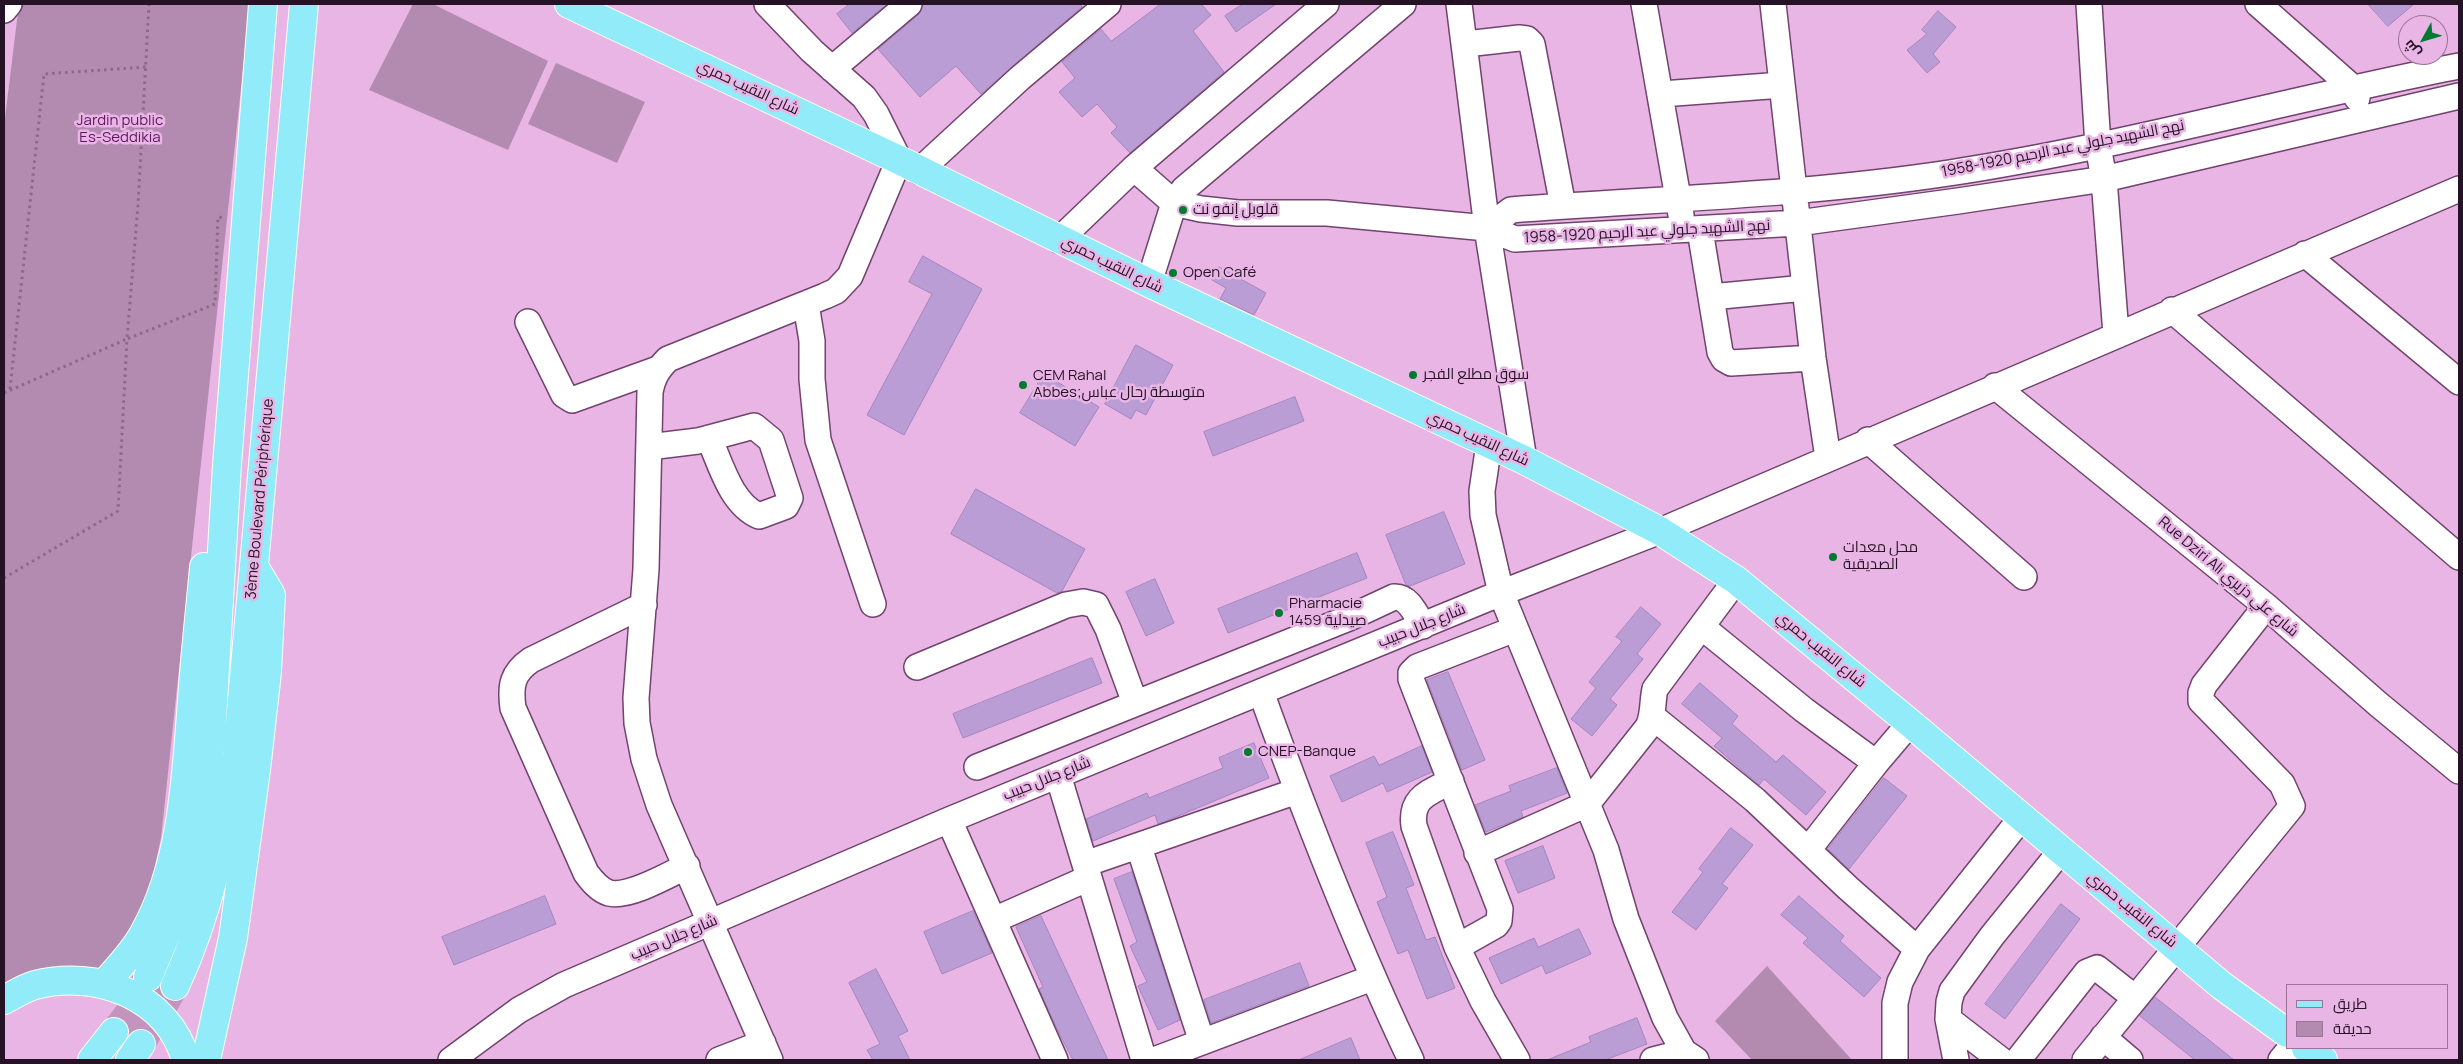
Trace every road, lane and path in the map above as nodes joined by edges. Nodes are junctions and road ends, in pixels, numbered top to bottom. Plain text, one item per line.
1 (8, 4) edge
2 (149, 4) edge
3 (263, 4) edge
4 (304, 4) edge
5 (569, 4) edge
6 (767, 4) edge
7 (909, 4) edge
8 (1108, 4) edge
9 (1326, 4) edge
10 (1403, 4) edge
11 (1459, 4) edge
12 (1644, 4) edge
13 (1773, 4) edge
14 (2089, 4) edge
15 (2258, 4) edge
16 (4, 10) edge
17 (1466, 44) junction
18 (2459, 66) edge
19 (146, 67) junction
20 (832, 69) junction
21 (1782, 85) junction
22 (2352, 87) junction
23 (1662, 94) junction
24 (2459, 96) edge
25 (2365, 116) junction
26 (2098, 146) junction
27 (909, 166) junction
28 (1134, 168) junction
29 (1949, 173) junction
30 (2104, 179) junction
31 (2459, 190) edge
32 (1793, 191) junction
33 (1677, 200) junction
34 (1958, 201) junction
35 (1174, 203) junction
36 (1563, 206) junction
37 (246, 222) junction
38 (1798, 222) junction
39 (1487, 228) junction
40 (1693, 229) junction
41 (1059, 240) junction
42 (2305, 254) junction
43 (1148, 283) junction
44 (1805, 288) junction
45 (1711, 297) junction
46 (806, 304) junction
47 (2172, 310) junction
48 (528, 322) dead end
49 (2116, 334) junction
50 (126, 339) junction
51 (1813, 358) junction
52 (658, 369) junction
53 (2459, 382) edge
54 (1995, 386) junction
55 (10, 390) junction
56 (4, 393) edge
57 (709, 438) dead end
58 (1868, 440) junction
59 (1489, 444) junction
60 (649, 448) junction
61 (1828, 458) junction
62 (1524, 460) junction
63 (227, 465) junction
64 (1660, 530) junction
65 (2459, 557) edge
66 (255, 568) junction
67 (2024, 577) dead end
68 (4, 578) edge
69 (1736, 580) junction
70 (1501, 593) junction
71 (873, 604) dead end
72 (644, 605) junction
73 (2266, 606) junction
74 (1423, 626) junction
75 (1702, 627) junction
76 (1515, 629) junction
77 (916, 667) dead end
78 (1261, 692) junction
79 (1135, 703) junction
80 (1653, 717) junction
81 (1910, 723) junction
82 (1876, 764) junction
83 (977, 766) dead end
84 (2459, 770) edge
85 (1058, 775) junction
86 (1450, 781) junction
87 (1297, 792) junction
88 (1588, 804) junction
89 (2022, 817) junction
90 (949, 820) junction
91 (1139, 847) junction
92 (1808, 850) junction
93 (2060, 852) junction
94 (1477, 853) junction
95 (687, 866) junction
96 (1087, 871) junction
97 (994, 920) junction
98 (712, 922) junction
99 (1457, 947) junction
100 (2176, 947) junction
101 (1917, 949) junction
102 (148, 977) tunnel mouth
103 (1372, 978) junction
104 (104, 984) junction
105 (174, 986) tunnel mouth
106 (2135, 998) junction
107 (4, 1000) edge
108 (1948, 1019) junction
109 (114, 1032) tunnel mouth
110 (2286, 1032) edge
111 (2103, 1037) junction
112 (1202, 1042) junction
113 (2290, 1049) edge
114 (2307, 1049) edge
115 (767, 1052) edge
116 (1690, 1056) edge
117 (92, 1060) edge
118 (186, 1060) edge
119 (206, 1060) edge
120 (451, 1060) edge
121 (719, 1060) edge
122 (1055, 1060) edge
123 (1144, 1060) edge
124 (1154, 1060) edge
125 (1410, 1060) edge
126 (1517, 1060) edge
127 (1654, 1060) edge
128 (1895, 1060) edge
129 (1956, 1060) edge
130 (2001, 1060) edge
131 (2018, 1060) edge
132 (2085, 1060) edge
133 (2130, 1060) edge
134 (2281, 1060) edge
135 (2322, 1060) edge

1 - 16 street
2 - 19 path
3 - 37 main road, 3ème Boulevard Périphérique
4 - 66 main road, 3ème Boulevard Périphérique
5 - 27 main road, شارع النقيب حمري
6 - 20 street
7 - 20 street
8 - 27 street
9 - 28 street
10 - 35 street
11 - 17 street
12 - 23 street
13 - 21 street
14 - 26 street
15 - 22 street
17 - 36 street
17 - 39 street
18 - 22 street, نهج الشهيد جلولي عبد الرحيم 1920-1958
19 - 50 path
19 - 55 path
20 - 27 street
21 - 23 street
21 - 32 street
22 - 25 street
22 - 26 street, نهج الشهيد جلولي عبد الرحيم 1920-1958
23 - 33 street
24 - 25 street, نهج الشهيد جلولي عبد الرحيم 1920-1958
25 - 30 street, نهج الشهيد جلولي عبد الرحيم 1920-1958
26 - 29 street, نهج الشهيد جلولي عبد الرحيم 1920-1958
26 - 30 street
27 - 41 main road, شارع النقيب حمري
27 - 46 street
28 - 35 street
28 - 41 street
29 - 32 street, نهج الشهيد جلولي عبد الرحيم 1920-1958
29 - 34 street
30 - 34 street, نهج الشهيد جلولي عبد الرحيم 1920-1958
30 - 49 street
31 - 42 street, شارع جلال حبيب
32 - 33 street, نهج الشهيد جلولي عبد الرحيم 1920-1958
32 - 38 street
33 - 36 street, نهج الشهيد جلولي عبد الرحيم 1920-1958
33 - 40 street
34 - 38 street, نهج الشهيد جلولي عبد الرحيم 1920-1958
35 - 39 street
35 - 43 street
36 - 39 street, نهج الشهيد جلولي عبد الرحيم 1920-1958
37 - 50 path
37 - 63 main road, 3ème Boulevard Périphérique
38 - 40 street, نهج الشهيد جلولي عبد الرحيم 1920-1958
38 - 44 street
39 - 40 street, نهج الشهيد جلولي عبد الرحيم 1920-1958
39 - 62 street
40 - 45 street
41 - 43 main road, شارع النقيب حمري
42 - 47 street, شارع جلال حبيب
42 - 53 street
43 - 59 main road, شارع النقيب حمري
44 - 45 street
44 - 51 street
45 - 51 street
46 - 52 street
46 - 71 street
47 - 49 street, شارع جلال حبيب
47 - 65 street
48 - 52 street
49 - 54 street, شارع جلال حبيب
50 - 55 path
50 - 68 path
51 - 61 street
52 - 60 street
54 - 58 street, شارع جلال حبيب
54 - 73 street, Rue Dziri Ali شارع علي دزيري
55 - 56 path
57 - 60 street
58 - 61 street, شارع جلال حبيب
58 - 67 street
59 - 62 main road, شارع النقيب حمري
59 - 70 street
60 - 72 street
61 - 64 street, شارع جلال حبيب
62 - 64 main road, شارع النقيب حمري
63 - 102 main road, 3ème Boulevard Périphérique
63 - 104 main road
64 - 69 main road, شارع النقيب حمري
64 - 70 street, شارع جلال حبيب
66 - 105 main road, 3ème Boulevard Périphérique
66 - 119 main road
69 - 75 street
69 - 81 main road, شارع النقيب حمري
70 - 74 street, شارع جلال حبيب
70 - 76 street
72 - 95 street
72 - 95 street
73 - 84 street, Rue Dziri Ali شارع علي دزيري
73 - 100 street
74 - 78 street, شارع جلال حبيب
74 - 79 street
75 - 80 street
75 - 82 street
76 - 86 street
76 - 88 street
77 - 79 street
78 - 85 street, شارع جلال حبيب
78 - 87 street
79 - 83 street
80 - 88 street
80 - 92 street
81 - 82 street
81 - 89 main road, شارع النقيب حمري
82 - 92 street
85 - 90 street, شارع جلال حبيب
85 - 96 street
86 - 94 street
86 - 99 street
87 - 91 street
87 - 103 street
88 - 94 street
88 - 116 street
89 - 93 main road, شارع النقيب حمري
89 - 101 street
90 - 97 street
90 - 98 street, شارع جلال حبيب
91 - 96 street
91 - 112 street
92 - 101 street
93 - 100 main road, شارع النقيب حمري
93 - 108 street
94 - 99 street
95 - 98 street
96 - 97 street
96 - 123 street
97 - 122 street
98 - 115 street
98 - 120 street, شارع جلال حبيب
99 - 126 street
100 - 106 street
100 - 110 main road, شارع النقيب حمري
101 - 128 street
103 - 112 street
103 - 125 street
104 - 107 main road
104 - 118 main road
106 - 111 street
106 - 131 street
108 - 129 street
108 - 130 street
109 - 117 main road
111 - 132 street
111 - 133 street
112 - 124 street
113 - 134 street
114 - 135 main road
115 - 121 street
116 - 127 street

